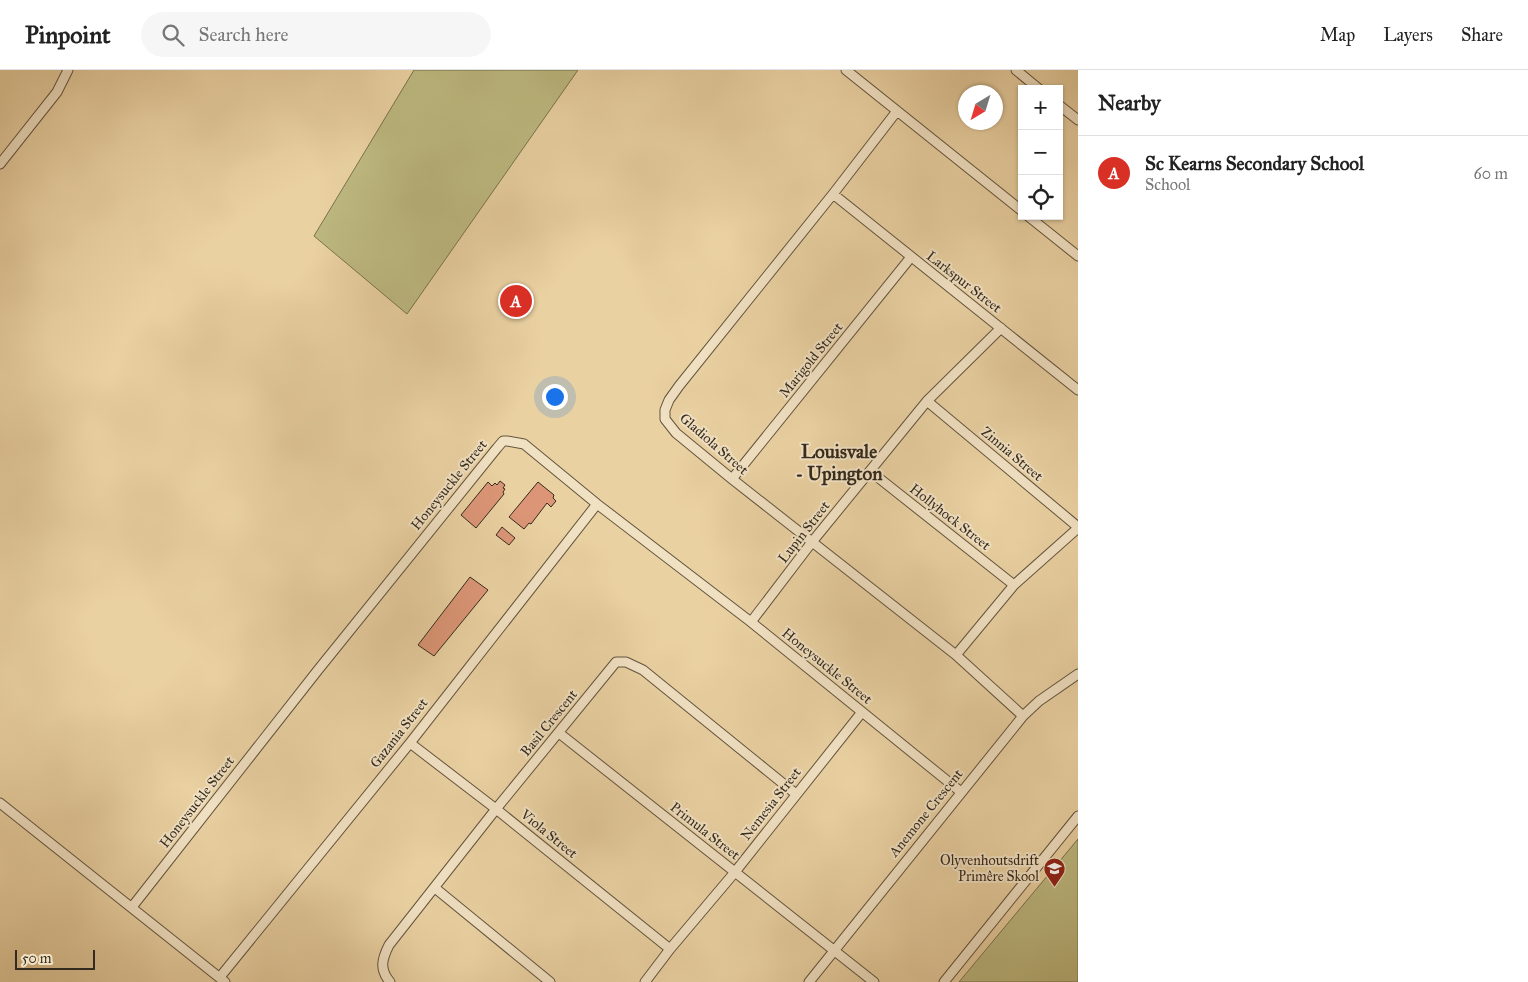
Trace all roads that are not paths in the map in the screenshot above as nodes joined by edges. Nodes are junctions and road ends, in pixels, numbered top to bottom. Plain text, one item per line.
1 (68, 70) edge
2 (846, 70) edge
3 (1016, 70) edge
4 (1034, 85) edge
5 (1063, 108) edge
6 (897, 111) junction
7 (1078, 120) edge
8 (0, 164) edge
9 (833, 194) junction
10 (1018, 208) edge
11 (1033, 220) edge
12 (1078, 256) edge
13 (911, 257) junction
14 (1001, 328) junction
15 (1078, 390) edge
16 (927, 401) junction
17 (870, 471) junction
18 (732, 479) junction
19 (597, 504) junction
20 (1078, 527) edge
21 (812, 542) junction
22 (1014, 586) junction
23 (751, 622) junction
24 (956, 655) junction
25 (1078, 674) edge
26 (862, 712) junction
27 (1023, 716) junction
28 (559, 733) junction
29 (410, 743) junction
30 (961, 792) junction
31 (796, 794) junction
32 (0, 803) edge
33 (496, 809) junction
34 (1078, 816) edge
35 (735, 872) junction
36 (434, 888) junction
37 (132, 907) junction
38 (670, 949) junction
39 (835, 950) junction
40 (222, 980) edge
41 (390, 982) edge
42 (550, 982) edge
43 (646, 982) edge
44 (809, 982) edge
45 (874, 982) edge
46 (944, 982) edge

1 - 8 street
2 - 6 street
3 - 4 street
5 - 7 street
6 - 9 street, Gladiola Street
6 - 10 street
9 - 13 street, Larkspur Street
9 - 18 street, Gladiola Street
11 - 12 street
13 - 14 street, Larkspur Street
13 - 18 street, Marigold Street
14 - 15 street, Larkspur Street
14 - 16 street, Lupin Street
16 - 17 street, Lupin Street
16 - 20 street, Zinnia Street
17 - 21 street, Lupin Street
17 - 22 street, Hollyhock Street
18 - 21 street, Gladiola Street
19 - 23 street, Honeysuckle Street
19 - 29 street, Gazania Street
19 - 37 street, Honeysuckle Street
20 - 22 street
21 - 23 street, Lupin Street
21 - 24 street, Gladiola Street
22 - 24 street
23 - 26 street, Honeysuckle Street
24 - 27 street, Gladiola Street
25 - 27 street, Anemone Crescent
26 - 30 street, Honeysuckle Street
26 - 31 street, Nemesia Street
27 - 30 street, Anemone Crescent
28 - 31 street, Basil Crescent
28 - 33 street, Basil Crescent
28 - 35 street, Primula Street
29 - 33 street, Viola Street
29 - 40 street, Gazania Street
30 - 39 street, Anemone Crescent
31 - 35 street, Nemesia Street
32 - 37 street
33 - 36 street, Basil Crescent
33 - 38 street, Viola Street
34 - 46 street
35 - 38 street, Nemesia Street
35 - 39 street, Primula Street
36 - 41 street, Basil Crescent
36 - 42 street
37 - 40 street
38 - 43 street, Nemesia Street
39 - 44 street, Anemone Crescent
39 - 45 street, Primula Street

